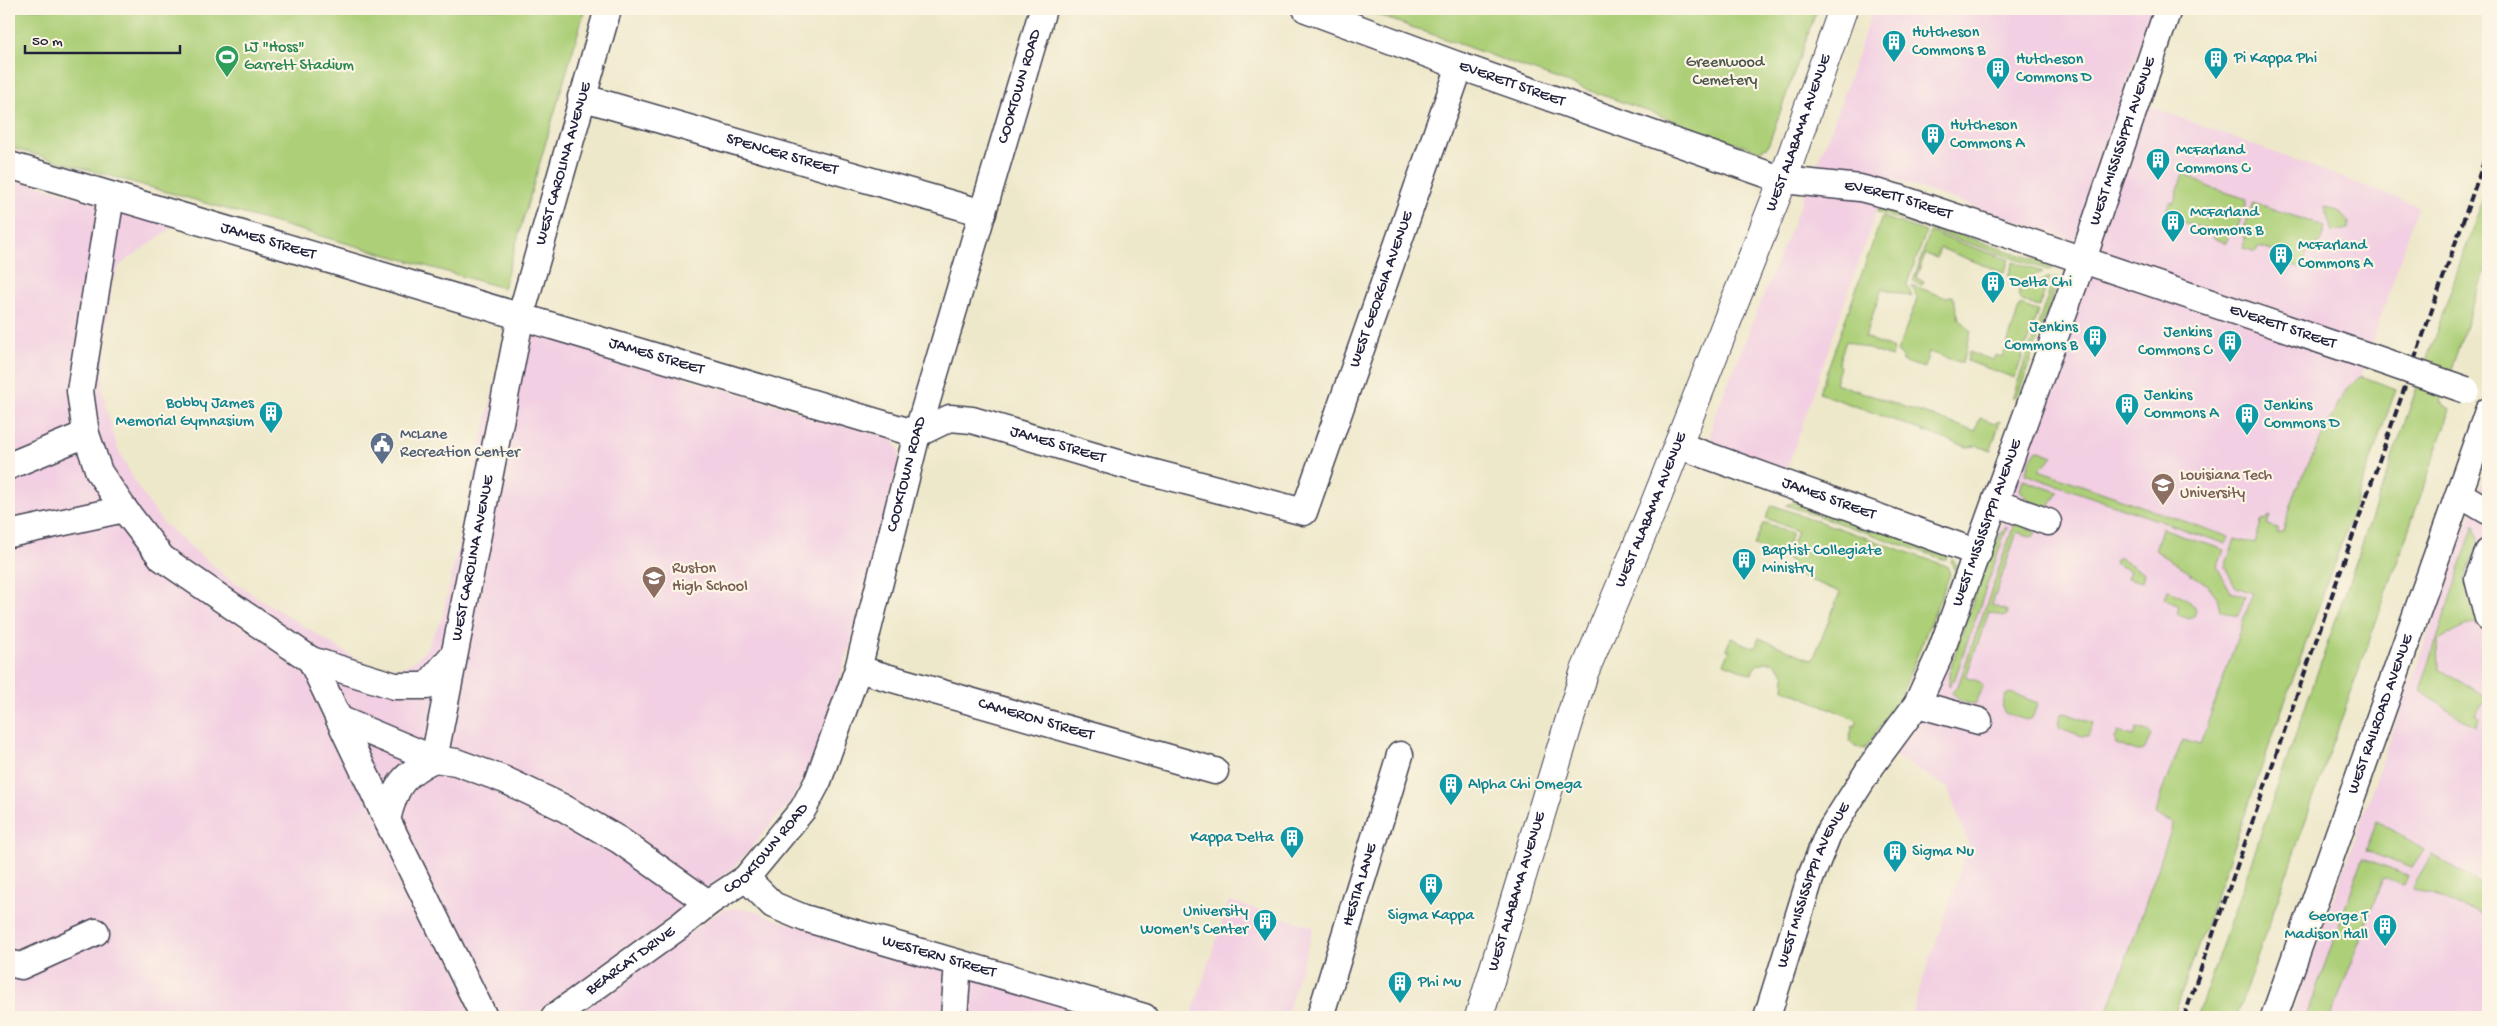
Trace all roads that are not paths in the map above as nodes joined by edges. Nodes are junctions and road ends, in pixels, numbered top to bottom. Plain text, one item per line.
1 (608, 9) edge
2 (1043, 9) edge
3 (1306, 9) edge
4 (1842, 9) edge
5 (2168, 9) edge
6 (1460, 66) junction
7 (581, 97) junction
8 (9, 165) edge
9 (1783, 180) junction
10 (111, 196) junction
11 (983, 213) junction
12 (2084, 259) junction
13 (521, 315) junction
14 (2477, 394) edge
15 (2488, 411) edge
16 (86, 434) junction
17 (917, 434) junction
18 (1678, 444) junction
19 (9, 466) edge
20 (2459, 494) junction
21 (1996, 503) junction
22 (124, 509) junction
23 (2488, 511) edge
24 (1304, 512) joint
25 (2048, 522) dead end
26 (9, 534) edge
27 (2488, 552) edge
28 (1978, 553) junction
29 (2488, 618) edge
30 (455, 653) junction
31 (311, 660) junction
32 (858, 669) junction
33 (1917, 704) junction
34 (340, 719) junction
35 (1980, 721) dead end
36 (1400, 755) dead end
37 (434, 758) junction
38 (1215, 771) dead end
39 (387, 820) junction
40 (746, 878) junction
41 (708, 903) junction
42 (96, 932) dead end
43 (9, 963) edge
44 (958, 963) junction
45 (484, 1017) edge
46 (554, 1017) edge
47 (954, 1017) edge
48 (1144, 1017) edge
49 (1320, 1017) edge
50 (1479, 1017) edge
51 (1767, 1017) edge
52 (2274, 1017) edge

1 - 7 street, WEST CAROLINA AVENUE
2 - 11 street, COOKTOWN ROAD
3 - 6 street, EVERETT STREET
4 - 9 main road, WEST ALABAMA AVENUE
5 - 12 street, WEST MISSISSIPPI AVENUE
6 - 9 street, EVERETT STREET
6 - 24 street, WEST GEORGIA AVENUE
7 - 11 street, SPENCER STREET
7 - 13 street, WEST CAROLINA AVENUE
8 - 10 street, JAMES STREET
9 - 12 street, EVERETT STREET
9 - 18 main road, WEST ALABAMA AVENUE
10 - 13 street, JAMES STREET
10 - 16 street
11 - 17 street, COOKTOWN ROAD
12 - 14 street, EVERETT STREET, bridge
12 - 21 street, WEST MISSISSIPPI AVENUE
13 - 17 street, JAMES STREET
13 - 30 street, WEST CAROLINA AVENUE
15 - 20 street, WEST RAILROAD AVENUE
16 - 19 street
16 - 22 street
17 - 24 street, JAMES STREET
17 - 32 street, COOKTOWN ROAD
18 - 28 street, JAMES STREET
18 - 50 main road, WEST ALABAMA AVENUE
20 - 23 street
20 - 52 street, WEST RAILROAD AVENUE
21 - 25 street
21 - 28 street, WEST MISSISSIPPI AVENUE
22 - 26 street
22 - 31 street
27 - 29 street
28 - 33 street, WEST MISSISSIPPI AVENUE
30 - 31 street
30 - 37 street, WEST CAROLINA AVENUE
31 - 34 street
32 - 38 street, CAMERON STREET
32 - 40 street, COOKTOWN ROAD
33 - 35 street
33 - 51 street, WEST MISSISSIPPI AVENUE
34 - 37 street
34 - 39 street
36 - 49 street, HESTIA LANE
37 - 39 street
37 - 41 street
39 - 45 street
40 - 41 street, COOKTOWN ROAD
40 - 44 street, WESTERN STREET
41 - 46 street, BEARCAT DRIVE
42 - 43 street
44 - 47 street
44 - 48 street, WESTERN STREET

